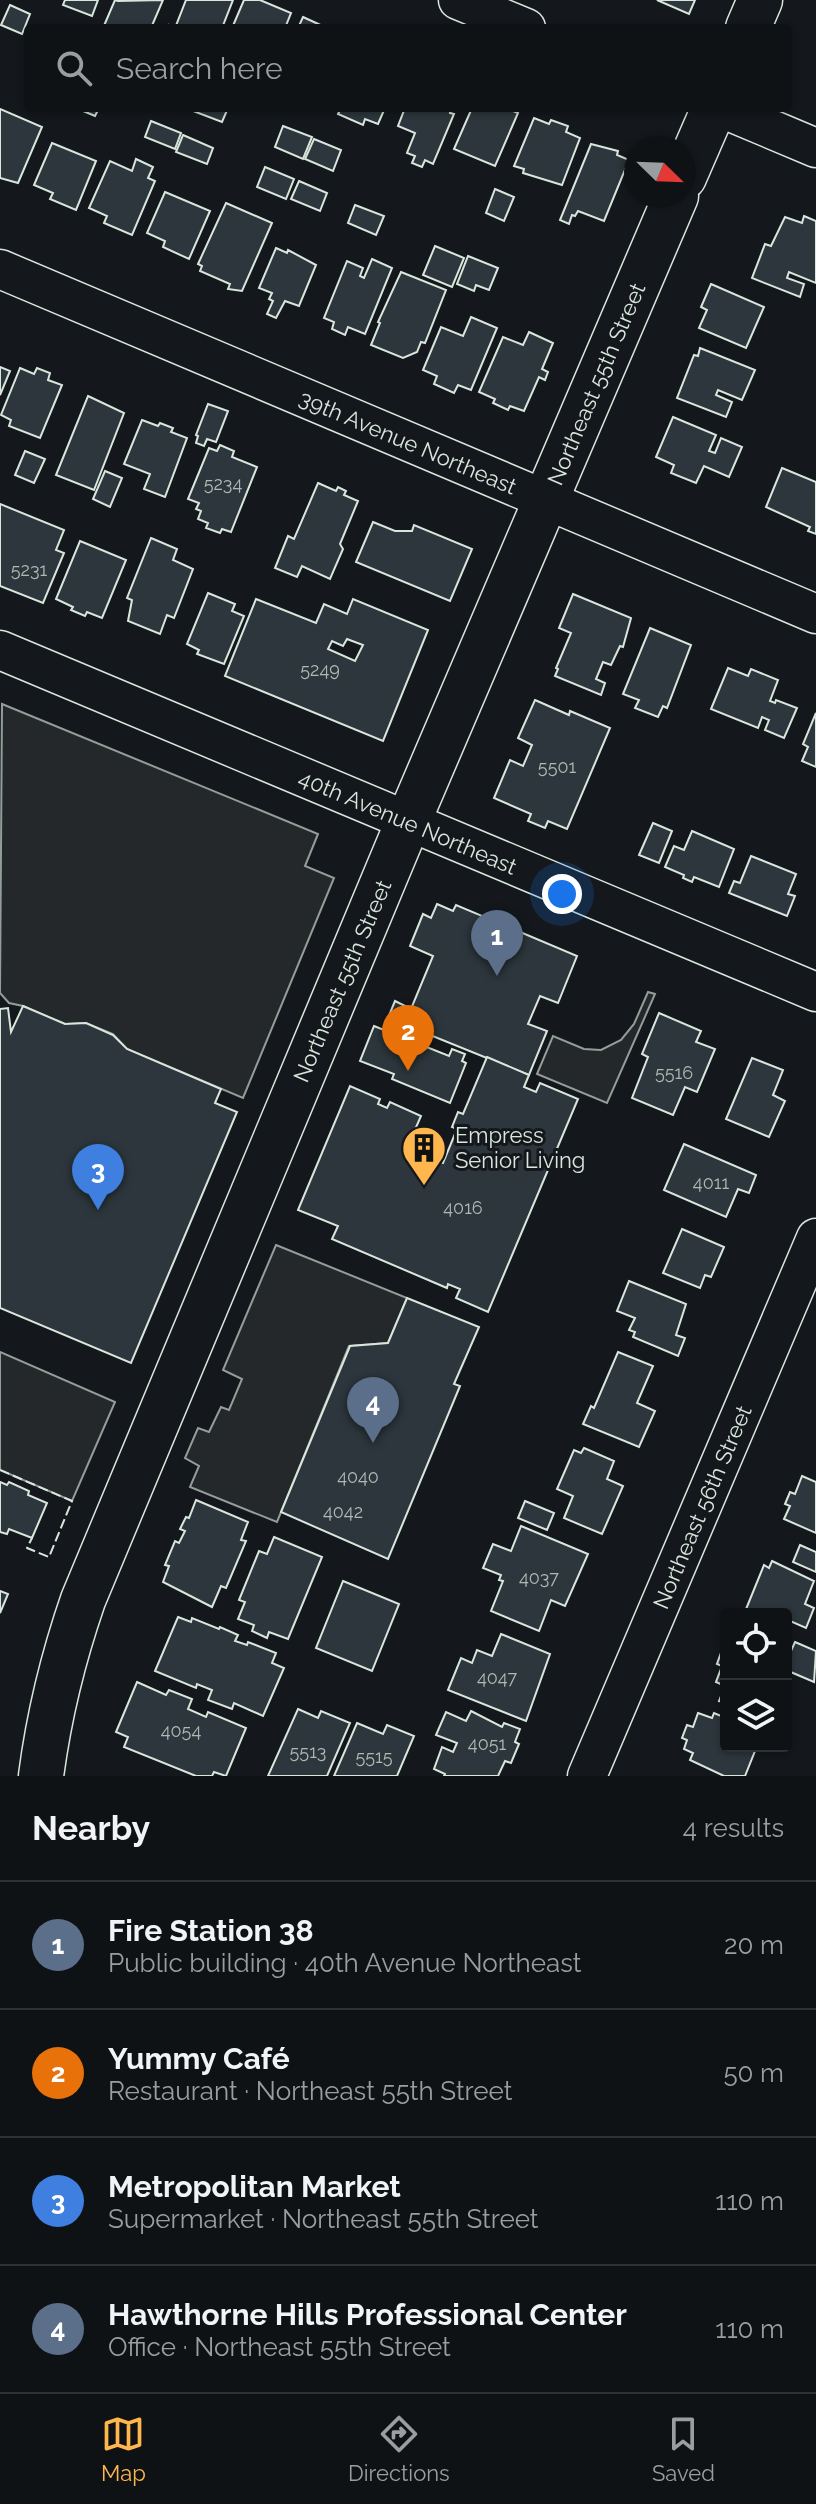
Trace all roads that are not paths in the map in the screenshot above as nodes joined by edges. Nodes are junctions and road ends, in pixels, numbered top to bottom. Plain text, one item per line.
1 (458, 0) edge
2 (760, 0) edge
3 (516, 24) edge
4 (750, 24) edge
5 (712, 112) edge
6 (730, 112) edge
7 (816, 148) edge
8 (696, 149) edge
9 (671, 208) edge
10 (0, 269) edge
11 (546, 501) junction
12 (816, 614) edge
13 (0, 650) edge
14 (408, 822) junction
15 (816, 992) edge
16 (816, 1238) edge
17 (41, 1776) edge
18 (587, 1776) edge

1 - 3 street
2 - 4 main road
5 - 8 main road
6 - 7 street
9 - 11 main road, Northeast 55th Street
10 - 11 street, 39th Avenue Northeast
11 - 12 street, 39th Avenue Northeast
11 - 14 main road, Northeast 55th Street
13 - 14 street, 40th Avenue Northeast
14 - 15 street, 40th Avenue Northeast
14 - 17 main road, Northeast 55th Street
16 - 18 street, Northeast 56th Street

